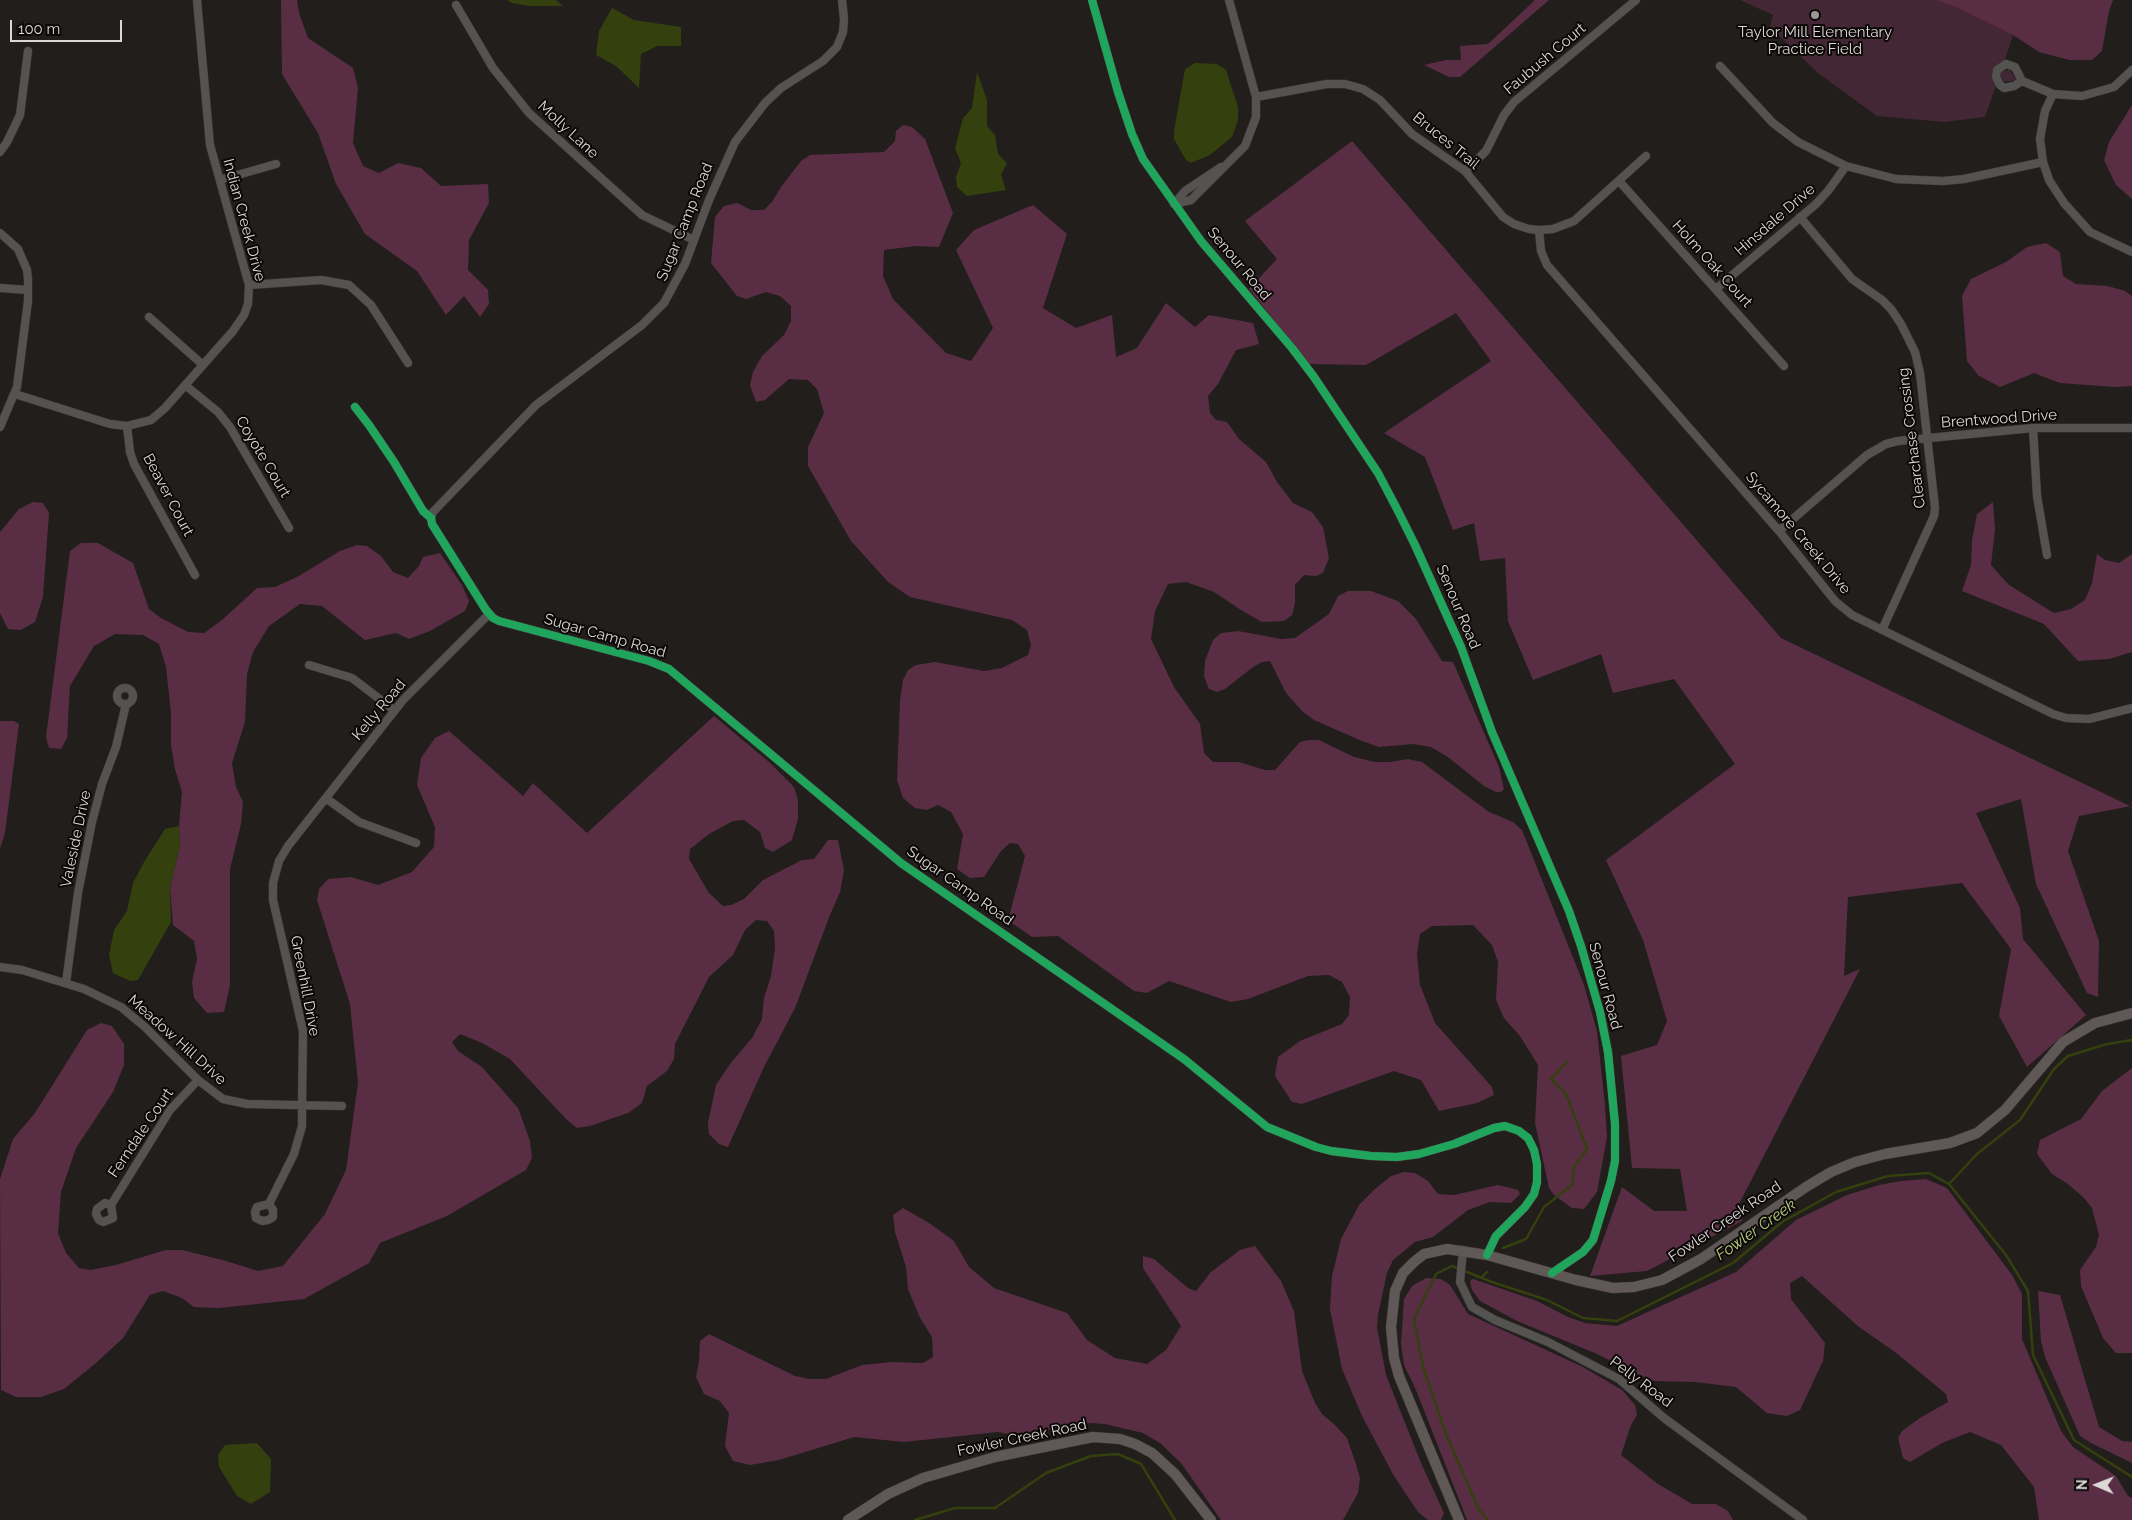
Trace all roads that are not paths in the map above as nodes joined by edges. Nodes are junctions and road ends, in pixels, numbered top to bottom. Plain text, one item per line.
1 (197, 0) edge
2 (842, 0) edge
3 (1092, 0) edge
4 (1228, 0) edge
5 (1636, 0) edge
6 (456, 5) dead end
7 (28, 51) dead end
8 (1720, 66) dead end
9 (2132, 70) edge
10 (2022, 81) dead end
11 (2053, 94) junction
12 (1256, 97) junction
13 (0, 152) edge
14 (1646, 156) dead end
15 (2043, 162) junction
16 (276, 164) dead end
17 (1846, 166) junction
18 (1465, 171) junction
19 (220, 180) junction
20 (1619, 181) junction
21 (1174, 204) junction
22 (1800, 217) junction
23 (1539, 230) junction
24 (0, 233) edge
25 (694, 240) junction
26 (2132, 252) edge
27 (249, 285) junction
28 (0, 288) edge
29 (1716, 289) junction
30 (28, 290) junction
31 (149, 317) dead end
32 (408, 363) dead end
33 (203, 365) junction
34 (1784, 366) dead end
35 (185, 385) junction
36 (16, 394) junction
37 (355, 407) dead end
38 (0, 426) edge
39 (128, 426) junction
40 (2033, 428) junction
41 (2132, 428) edge
42 (1927, 438) junction
43 (431, 518) junction
44 (290, 528) dead end
45 (1779, 531) junction
46 (2047, 555) dead end
47 (195, 574) dead end
48 (489, 614) junction
49 (1882, 630) junction
50 (309, 666) dead end
51 (126, 704) dead end
52 (2132, 708) edge
53 (394, 710) junction
54 (327, 799) junction
55 (299, 834) joint
56 (416, 843) dead end
57 (0, 967) edge
58 (66, 983) junction
59 (2132, 1013) edge
60 (198, 1080) junction
61 (302, 1105) junction
62 (342, 1106) dead end
63 (269, 1204) dead end
64 (111, 1205) dead end
65 (1463, 1250) junction
66 (1487, 1255) junction
67 (1552, 1273) junction
68 (848, 1520) edge
69 (1211, 1520) edge
70 (1458, 1520) edge
71 (1803, 1520) edge

1 - 19 street, Indian Creek Drive
2 - 25 street, Sugar Camp Road
3 - 21 street, Senour Road
4 - 12 street
5 - 18 street, Faubush Court
6 - 25 street, Molly Lane
7 - 13 street
8 - 17 street
9 - 11 street
10 - 11 street
11 - 15 street
12 - 18 street, Bruces Trail
12 - 21 street
14 - 20 street, Bruces Trail
15 - 17 street
15 - 26 street
16 - 19 street
17 - 22 street, Hinsdale Drive
18 - 23 street, Bruces Trail
19 - 27 street, Indian Creek Drive
20 - 23 street, Bruces Trail
20 - 29 street, Holm Oak Court
21 - 67 street, Senour Road
22 - 29 street, Hinsdale Drive
22 - 42 street, Clearchase Crossing
23 - 45 street, Sycamore Creek Drive
24 - 30 street
25 - 43 street, Sugar Camp Road
27 - 32 street
27 - 33 street, Indian Creek Drive
28 - 30 street
29 - 34 street, Holm Oak Court
30 - 36 street
31 - 33 street
33 - 35 street, Indian Creek Drive
35 - 39 street, Indian Creek Drive
35 - 44 street, Coyote Court
36 - 38 street
36 - 39 street, Indian Creek Drive
37 - 43 street
39 - 47 street, Beaver Court
40 - 41 street, Brentwood Drive
40 - 42 street, Brentwood Drive
40 - 46 street
42 - 45 street, Brentwood Drive
42 - 49 street, Clearchase Crossing
43 - 48 street
45 - 49 street, Sycamore Creek Drive
48 - 53 street, Kelly Road
48 - 66 street, Sugar Camp Road
49 - 52 street, Sycamore Creek Drive
50 - 53 street
51 - 58 street, Valeside Drive
53 - 54 street, Kelly Road
54 - 55 street, Kelly Road
54 - 56 street
55 - 61 street, Greenhill Drive
57 - 58 street, Meadow Hill Drive
58 - 60 street, Meadow Hill Drive
59 - 67 main road, Fowler Creek Road
60 - 61 street, Meadow Hill Drive
60 - 64 street, Ferndale Court
61 - 62 street, Meadow Hill Drive
61 - 63 street, Greenhill Drive
65 - 66 main road, Fowler Creek Road
65 - 70 main road, Fowler Creek Road
65 - 71 street, Pelly Road
66 - 67 main road, Fowler Creek Road
68 - 69 main road, Fowler Creek Road

